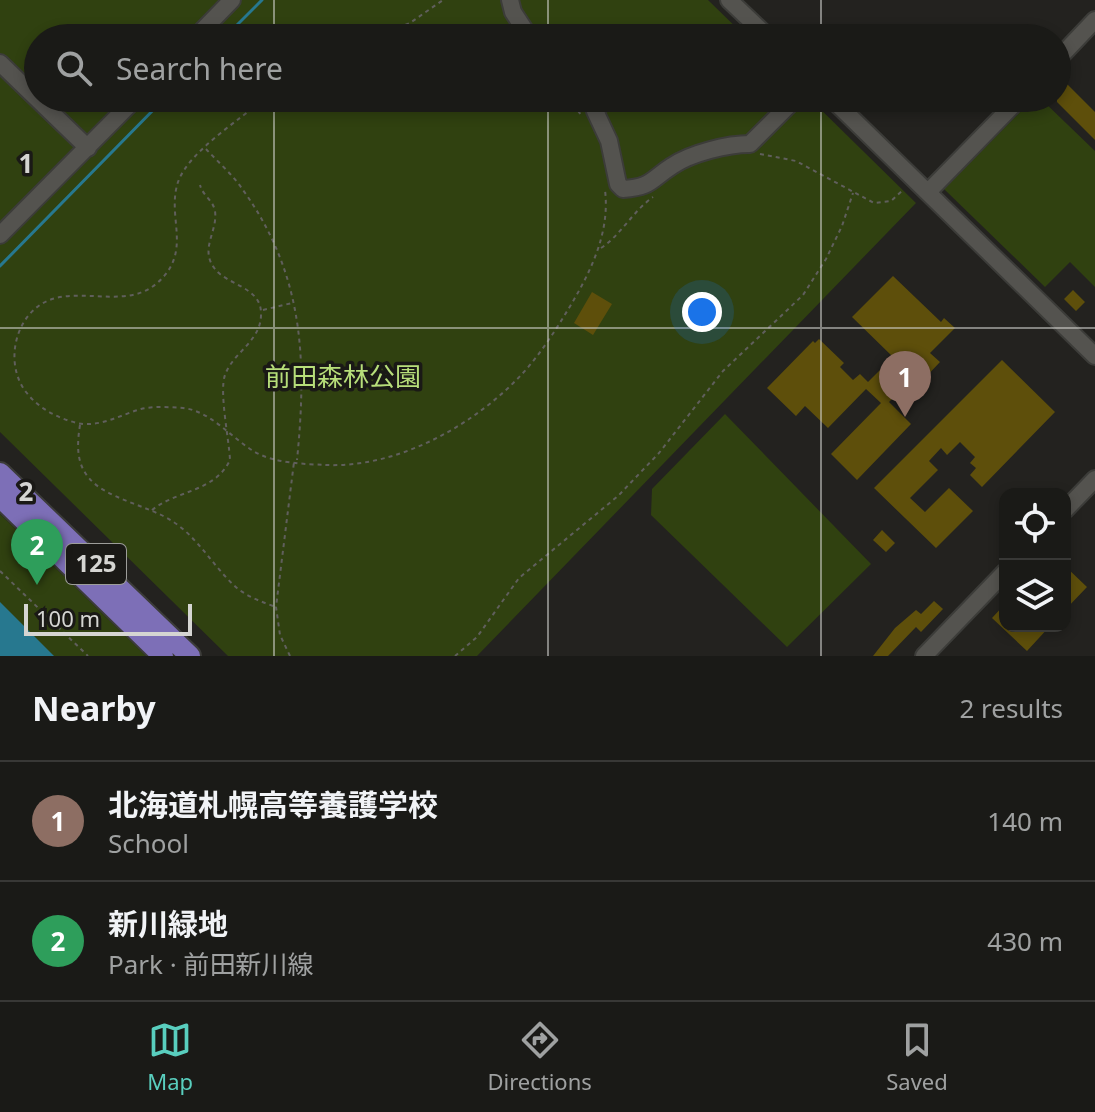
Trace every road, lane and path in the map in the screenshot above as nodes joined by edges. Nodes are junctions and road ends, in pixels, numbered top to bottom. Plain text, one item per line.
1 (232, 0) edge
2 (443, 0) edge
3 (510, 0) edge
4 (729, 0) edge
5 (1095, 20) edge
6 (209, 24) edge
7 (407, 24) edge
8 (521, 24) edge
9 (754, 24) edge
10 (1071, 45) edge
11 (0, 63) edge
12 (24, 86) edge
13 (51, 112) edge
14 (123, 112) edge
15 (248, 112) edge
16 (578, 112) edge
17 (595, 112) edge
18 (782, 112) edge
19 (845, 112) edge
20 (1006, 112) edge
21 (582, 117) dead end
22 (88, 148) junction
23 (205, 148) junction
24 (756, 154) dead end
25 (200, 185) dead end
26 (605, 186) dead end
27 (903, 190) dead end
28 (928, 192) junction
29 (853, 193) junction
30 (653, 197) dead end
31 (0, 235) edge
32 (600, 249) junction
33 (294, 302) junction
34 (262, 310) junction
35 (1095, 356) edge
36 (80, 424) junction
37 (229, 433) junction
38 (295, 462) junction
39 (0, 473) edge
40 (1095, 479) edge
41 (0, 497) edge
42 (1071, 504) edge
43 (152, 510) junction
44 (0, 571) edge
45 (999, 578) edge
46 (276, 607) junction
47 (88, 656) edge
48 (163, 656) edge
49 (190, 656) edge
50 (290, 656) edge
51 (455, 656) edge
52 (924, 656) edge

1 - 6 street
2 - 7 path
3 - 8 street
4 - 9 street
5 - 10 street
11 - 12 street
13 - 22 street
14 - 22 street
15 - 23 path
16 - 21 path
17 - 18 street
19 - 28 street
20 - 28 street
22 - 31 street
23 - 33 path
23 - 36 path
24 - 29 path
25 - 34 path
26 - 32 path
27 - 29 path
28 - 35 street
29 - 51 path
30 - 32 path
32 - 38 path
33 - 34 path
33 - 38 path
34 - 37 path
36 - 37 path
36 - 43 path
37 - 38 path
37 - 43 path
38 - 46 path
39 - 49 main road, 125
40 - 42 street
41 - 48 main road, 125
43 - 46 path
44 - 47 path
45 - 52 street
46 - 50 path

